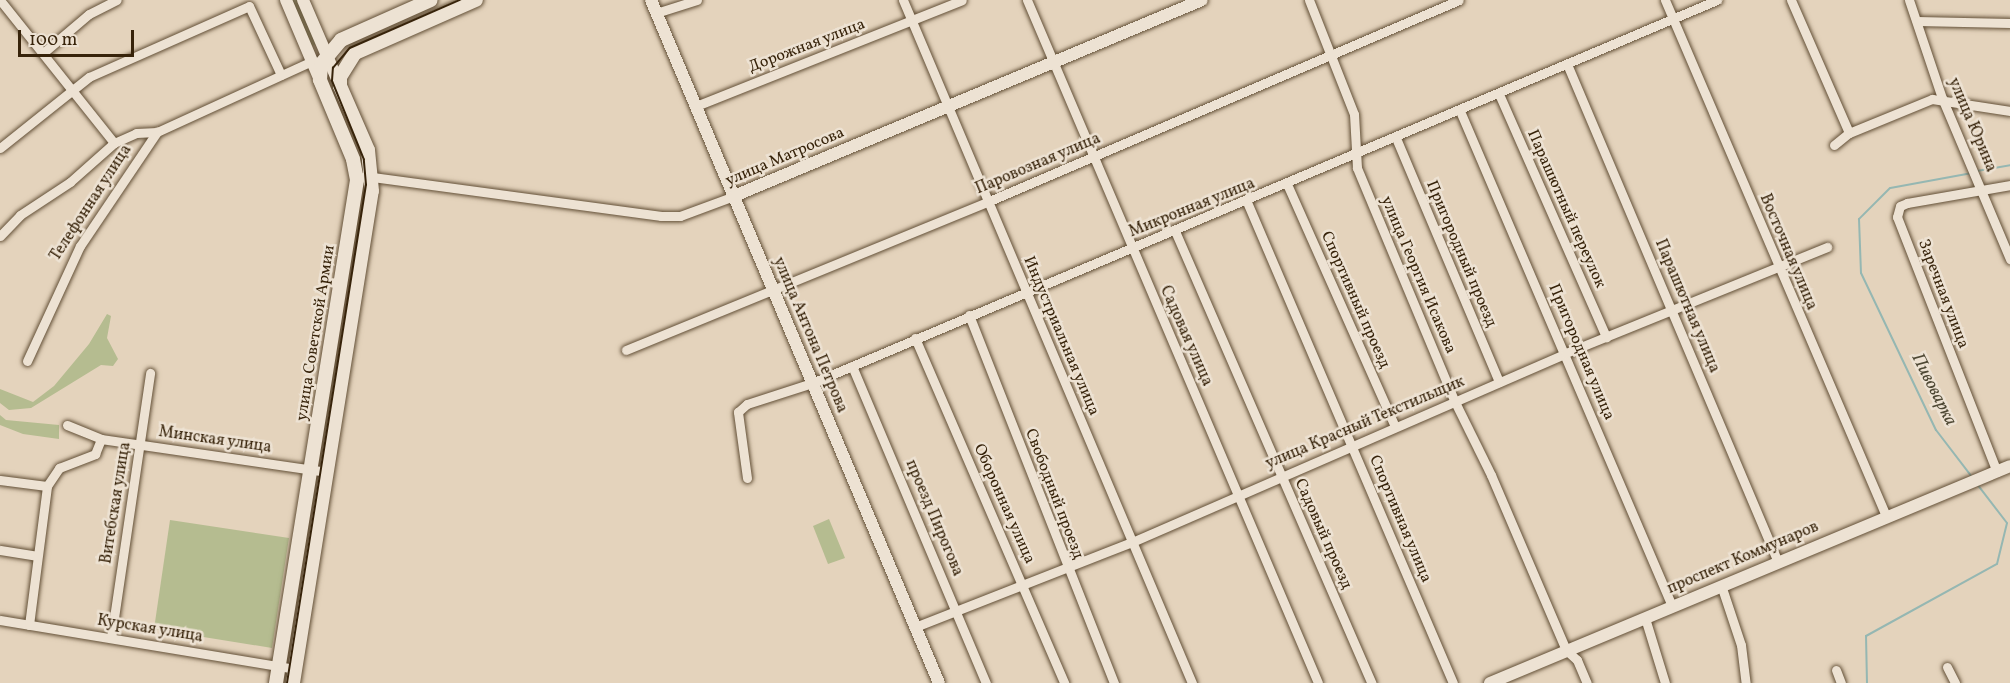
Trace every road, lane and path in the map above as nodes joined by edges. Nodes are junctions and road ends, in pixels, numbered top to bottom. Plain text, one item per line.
1 (117, 0) edge
2 (286, 0) edge
3 (303, 0) edge
4 (431, 0) edge
5 (476, 0) edge
6 (651, 0) edge
7 (698, 0) edge
8 (903, 0) edge
9 (963, 0) edge
10 (1027, 0) edge
11 (1202, 0) edge
12 (1309, 0) edge
13 (1459, 0) edge
14 (1665, 0) edge
15 (1717, 0) edge
16 (1791, 0) edge
17 (1910, 0) edge
18 (2, 7) edge
19 (656, 13) junction
20 (1672, 18) junction
21 (912, 21) junction
22 (1917, 21) junction
23 (2010, 23) edge
24 (43, 53) junction
25 (1332, 54) junction
26 (348, 59) junction
27 (322, 61) junction
28 (1053, 63) junction
29 (1567, 64) junction
30 (281, 75) junction
31 (340, 86) junction
32 (71, 91) junction
33 (1499, 94) junction
34 (1942, 98) junction
35 (696, 106) junction
36 (948, 107) junction
37 (1460, 111) junction
38 (2010, 111) edge
39 (157, 132) junction
40 (1849, 133) junction
41 (1396, 138) junction
42 (114, 143) junction
43 (1834, 145) dead end
44 (0, 148) edge
45 (1357, 153) junction
46 (1091, 157) junction
47 (373, 175) junction
48 (357, 176) junction
49 (1287, 184) junction
50 (2010, 185) edge
51 (1982, 188) junction
52 (734, 196) junction
53 (987, 202) junction
54 (1247, 202) junction
55 (1175, 231) junction
56 (0, 236) edge
57 (1827, 247) dead end
58 (1131, 249) junction
59 (2010, 259) edge
60 (1777, 265) junction
61 (774, 291) junction
62 (1026, 292) junction
63 (1672, 309) junction
64 (969, 315) junction
65 (1606, 337) junction
66 (915, 338) junction
67 (331, 345) junction
68 (346, 348) junction
69 (626, 350) dead end
70 (1566, 353) junction
71 (27, 361) dead end
72 (852, 366) junction
73 (150, 373) dead end
74 (1499, 382) junction
75 (812, 383) junction
76 (1455, 402) junction
77 (67, 425) dead end
78 (1395, 427) junction
79 (101, 439) junction
80 (140, 444) junction
81 (1352, 446) junction
82 (2010, 466) edge
83 (310, 469) junction
84 (326, 472) junction
85 (1993, 473) junction
86 (1281, 475) junction
87 (747, 478) dead end
88 (0, 480) edge
89 (47, 486) junction
90 (1238, 494) junction
91 (1886, 516) junction
92 (1132, 542) junction
93 (0, 550) edge
94 (36, 556) junction
95 (1778, 562) junction
96 (1066, 568) junction
97 (1023, 585) junction
98 (1721, 585) junction
99 (1672, 606) junction
100 (957, 611) junction
101 (1645, 618) junction
102 (0, 620) edge
103 (29, 625) junction
104 (915, 627) junction
105 (111, 638) junction
106 (1566, 650) junction
107 (279, 666) junction
108 (1947, 667) dead end
109 (1836, 670) dead end
110 (294, 676) edge
111 (276, 683) edge
112 (939, 683) edge
113 (986, 683) edge
114 (1064, 683) edge
115 (1114, 683) edge
116 (1192, 683) edge
117 (1318, 683) edge
118 (1372, 683) edge
119 (1453, 683) edge
120 (1490, 683) edge
121 (1587, 683) edge
122 (1665, 683) edge
123 (1746, 683) edge
124 (1841, 683) edge
125 (1955, 683) edge

1 - 24 street
2 - 27 street, улица Советской Армии
3 - 27 street, улица Советской Армии
4 - 27 main road, Телефонная улица
5 - 26 main road
6 - 19 street, улица Антона Петрова
7 - 19 street
8 - 21 street, Индустриальная улица
9 - 21 street, Дорожная улица
10 - 28 street, Садовая улица
11 - 28 street, улица Матросова
12 - 25 street, улица Георгия Исакова
13 - 25 street, Паровозная улица
14 - 20 street, Восточная улица
15 - 20 street, Микронная улица
16 - 40 street
17 - 22 street, улица Юрина
18 - 24 street
19 - 35 street, улица Антона Петрова
20 - 29 street, Микронная улица
20 - 60 street, Восточная улица
21 - 35 street, Дорожная улица
21 - 36 street, Индустриальная улица
22 - 23 street
22 - 34 street, улица Юрина
24 - 32 street
25 - 45 street, улица Георгия Исакова
25 - 46 street, Паровозная улица
26 - 27 street
26 - 31 main road
27 - 30 street, Телефонная улица
27 - 31 street, улица Советской Армии
27 - 48 main road, улица Советской Армии
28 - 36 street, улица Матросова
28 - 46 street, Садовая улица
29 - 33 street, Микронная улица
29 - 63 street, Парашютная улица
30 - 32 street
30 - 39 street, Телефонная улица
31 - 47 main road, улица Советской Армии
32 - 42 street
32 - 44 street
33 - 37 street, Микронная улица
33 - 65 street, Парашютный переулок
34 - 38 street
34 - 40 street
34 - 51 street, улица Юрина
35 - 52 street, улица Антона Петрова
36 - 52 street, улица Матросова
36 - 53 street, Индустриальная улица
37 - 41 street, Микронная улица
37 - 70 street, Пригородная улица
39 - 42 street, Телефонная улица
39 - 71 street, Телефонная улица
40 - 43 street
41 - 45 street, Микронная улица
41 - 74 street, Пригородный проезд
42 - 56 street, Телефонная улица
45 - 49 street, Микронная улица
45 - 76 street, улица Георгия Исакова
46 - 53 street, Паровозная улица
46 - 58 street, Садовая улица
47 - 48 street, улица Матросова
47 - 52 street, улица Матросова
47 - 68 main road, улица Советской Армии
48 - 67 main road, улица Советской Армии
49 - 54 street, Микронная улица
49 - 78 street, Спортивный проезд
50 - 51 street
51 - 59 street, улица Юрина
51 - 85 street, Заречная улица
52 - 61 street, улица Антона Петрова
53 - 61 street, Паровозная улица
53 - 62 street, Индустриальная улица
54 - 55 street, Микронная улица
54 - 81 street, Спортивная улица
55 - 58 street, Микронная улица
55 - 86 street, Садовый проезд
57 - 60 street, улица Красный Текстильщик
58 - 62 street, Микронная улица
58 - 90 street, Садовая улица
60 - 63 street, улица Красный Текстильщик
60 - 91 street, Восточная улица
61 - 69 street, Паровозная улица
61 - 75 street, улица Антона Петрова
62 - 64 street, Микронная улица
62 - 92 street, Индустриальная улица
63 - 65 street, улица Красный Текстильщик
63 - 95 street, Парашютная улица
64 - 66 street, Микронная улица
64 - 96 street, Свободный проезд
65 - 70 street, улица Красный Текстильщик
66 - 72 street, Микронная улица
66 - 97 street, Оборонная улица
67 - 68 street
67 - 83 main road, улица Советской Армии
68 - 84 main road, улица Советской Армии
70 - 74 street, улица Красный Текстильщик
70 - 99 street, Пригородная улица
72 - 75 street, Микронная улица
72 - 100 street, проезд Пирогова
73 - 80 street, Витебская улица
74 - 76 street, улица Красный Текстильщик
75 - 87 street, Микронная улица
75 - 104 street, улица Антона Петрова
76 - 78 street, улица Красный Текстильщик
76 - 106 street, улица Георгия Исакова
77 - 79 street, Минская улица
78 - 81 street, улица Красный Текстильщик
79 - 80 street, Минская улица
79 - 89 street
80 - 83 street, Минская улица
80 - 105 street, Витебская улица
81 - 86 street, улица Красный Текстильщик
81 - 119 street, Спортивная улица
82 - 85 street, проспект Коммунаров
83 - 84 street, Минская улица
83 - 107 main road, улица Советской Армии
84 - 110 main road, улица Советской Армии
85 - 91 street, проспект Коммунаров
86 - 90 street, улица Красный Текстильщик
86 - 118 street, Садовый проезд
88 - 89 street
89 - 94 street
90 - 92 street, улица Красный Текстильщик
90 - 117 street, Садовая улица
91 - 95 street, проспект Коммунаров
92 - 96 street, улица Красный Текстильщик
92 - 116 street, Индустриальная улица
93 - 94 street
94 - 103 street
95 - 98 street, проспект Коммунаров
96 - 97 street, улица Красный Текстильщик
96 - 115 street, Свободный проезд
97 - 100 street, улица Красный Текстильщик
97 - 114 street, Оборонная улица
98 - 99 street, проспект Коммунаров
98 - 123 street
99 - 101 street, проспект Коммунаров
100 - 104 street, улица Красный Текстильщик
100 - 113 street, проезд Пирогова
101 - 106 street, проспект Коммунаров
101 - 122 street
102 - 103 street, Курская улица
103 - 105 street, Курская улица
104 - 112 street, улица Антона Петрова
105 - 107 street, Курская улица
106 - 120 street, проспект Коммунаров
106 - 121 street, улица Георгия Исакова
107 - 110 street, Курская улица
107 - 111 main road, улица Советской Армии
108 - 125 street
109 - 124 street

